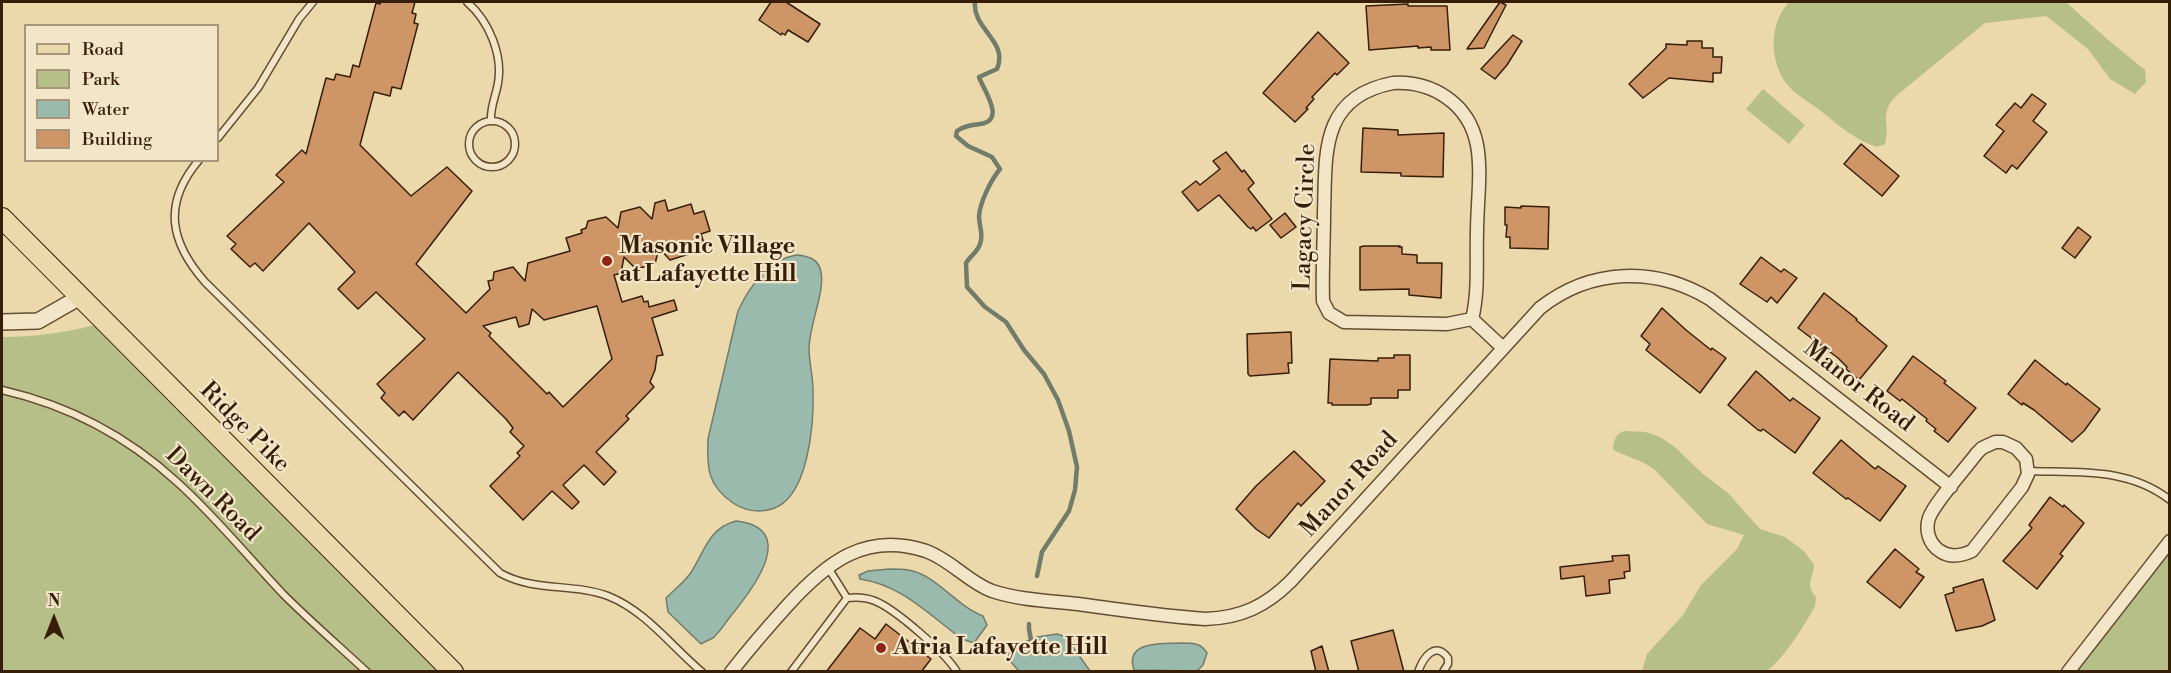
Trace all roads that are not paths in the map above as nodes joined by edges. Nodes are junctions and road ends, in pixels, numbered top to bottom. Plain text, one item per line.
1 (313, 2) edge
2 (467, 2) edge
3 (491, 121) junction
4 (219, 137) edge
5 (198, 162) edge
6 (2, 218) edge
7 (80, 297) junction
8 (1472, 319) junction
9 (2, 322) edge
10 (1503, 348) junction
11 (2, 390) edge
12 (2028, 471) junction
13 (1951, 487) junction
14 (2169, 500) edge
15 (2169, 541) edge
16 (827, 567) junction
17 (847, 598) junction
18 (367, 672) edge
19 (453, 672) edge
20 (702, 672) edge
21 (731, 672) edge
22 (790, 672) edge
23 (957, 672) edge
24 (1418, 672) edge
25 (1443, 672) edge
26 (2068, 672) edge

1 - 4 lane
2 - 3 lane
3 - 3 lane
5 - 20 lane
6 - 7 main road, Ridge Pike
7 - 9 street
7 - 19 main road, Ridge Pike
8 - 8 street, Lagacy Circle
8 - 10 street
10 - 13 street, Manor Road
10 - 16 street, Manor Road
11 - 18 lane, Dawn Road
12 - 13 street
12 - 13 street
12 - 14 lane
15 - 26 street
16 - 17 lane
16 - 21 street, Manor Road
17 - 22 lane
17 - 23 lane
24 - 25 lane

